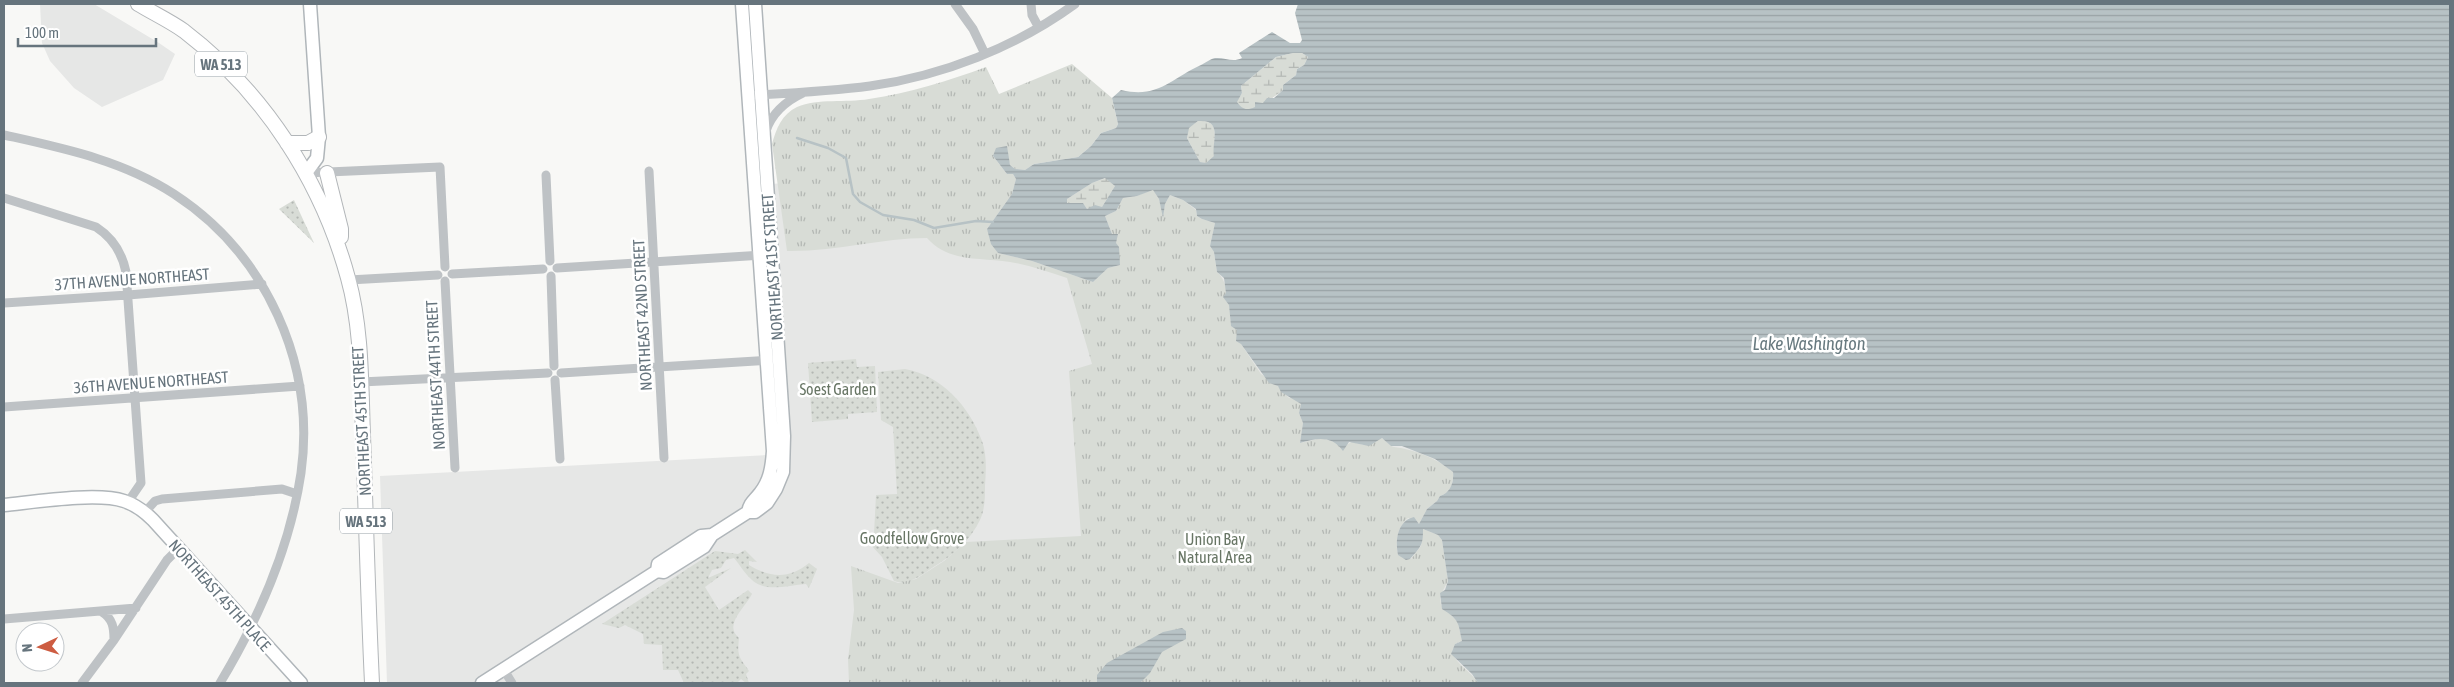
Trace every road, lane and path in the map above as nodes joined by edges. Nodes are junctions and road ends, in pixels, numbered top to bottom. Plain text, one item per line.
1 (138, 4) edge
2 (310, 4) edge
3 (742, 4) edge
4 (755, 4) edge
5 (955, 4) edge
6 (1031, 4) edge
7 (1075, 4) edge
8 (1038, 26) junction
9 (985, 54) junction
10 (808, 91) junction
11 (761, 95) junction
12 (748, 96) junction
13 (4, 135) edge
14 (319, 137) junction
15 (764, 137) junction
16 (287, 143) junction
17 (649, 170) dead end
18 (306, 173) junction
19 (327, 173) junction
20 (546, 175) dead end
21 (4, 198) edge
22 (340, 250) junction
23 (765, 255) junction
24 (550, 261) junction
25 (654, 262) junction
26 (444, 267) junction
27 (557, 268) junction
28 (543, 269) junction
29 (438, 274) junction
30 (452, 274) junction
31 (551, 276) junction
32 (349, 280) junction
33 (445, 281) junction
34 (262, 284) junction
35 (128, 295) junction
36 (4, 303) edge
37 (772, 360) junction
38 (660, 367) junction
39 (555, 373) junction
40 (451, 378) junction
41 (361, 382) junction
42 (300, 386) junction
43 (136, 398) junction
44 (4, 408) edge
45 (664, 458) dead end
46 (560, 459) dead end
47 (455, 468) dead end
48 (297, 494) junction
49 (4, 505) edge
50 (138, 508) junction
51 (178, 549) junction
52 (136, 608) junction
53 (102, 612) junction
54 (4, 619) edge
55 (250, 629) junction
56 (114, 640) junction
57 (504, 670) junction
58 (82, 683) edge
59 (220, 683) edge
60 (301, 683) edge
61 (372, 683) edge
62 (482, 683) edge
63 (512, 683) edge

1 - 16 main road, WA 513
2 - 14 street
3 - 12 street, NORTHEAST 41ST STREET
4 - 11 street, NORTHEAST 41ST STREET
5 - 9 street
6 - 8 street
7 - 8 street
8 - 9 street
9 - 10 street
10 - 11 street
10 - 15 street
11 - 12 street
11 - 15 street, NORTHEAST 41ST STREET
12 - 23 street, NORTHEAST 41ST STREET
13 - 34 street
14 - 16 main road
14 - 18 street
14 - 19 street
15 - 23 street, NORTHEAST 41ST STREET
16 - 18 main road, WA 513
17 - 25 street, NORTHEAST 42ND STREET
18 - 19 street
18 - 22 main road, WA 513
19 - 22 main road
19 - 26 street
20 - 24 street
21 - 35 street
22 - 32 main road, NORTHEAST 45TH STREET / WA 513
23 - 25 street
23 - 37 street, NORTHEAST 41ST STREET
24 - 27 street
24 - 28 street
25 - 27 street
25 - 38 street, NORTHEAST 42ND STREET
26 - 29 street
26 - 30 street
27 - 31 street
28 - 30 street
28 - 31 street
29 - 32 street
29 - 33 street
30 - 33 street
31 - 39 street
32 - 41 main road, NORTHEAST 45TH STREET / WA 513
33 - 40 street, NORTHEAST 44TH STREET
34 - 35 street, 37TH AVENUE NORTHEAST
34 - 42 street
35 - 36 street, 37TH AVENUE NORTHEAST
35 - 43 street
37 - 38 street
37 - 57 street, NORTHEAST 41ST STREET
38 - 39 street
38 - 45 street, NORTHEAST 42ND STREET
39 - 40 street
39 - 46 street
40 - 41 street
40 - 47 street, NORTHEAST 44TH STREET
41 - 61 main road, NORTHEAST 45TH STREET / WA 513
42 - 43 street, 36TH AVENUE NORTHEAST
42 - 48 street
43 - 44 street, 36TH AVENUE NORTHEAST
43 - 50 street
48 - 50 street
48 - 55 street
49 - 50 street
50 - 51 street, NORTHEAST 45TH PLACE
51 - 52 street
51 - 55 street, NORTHEAST 45TH PLACE
52 - 53 street
52 - 56 street
53 - 54 street
53 - 56 street
55 - 59 street
55 - 60 street, NORTHEAST 45TH PLACE
56 - 58 street
57 - 62 street, NORTHEAST 41ST STREET
57 - 63 street

